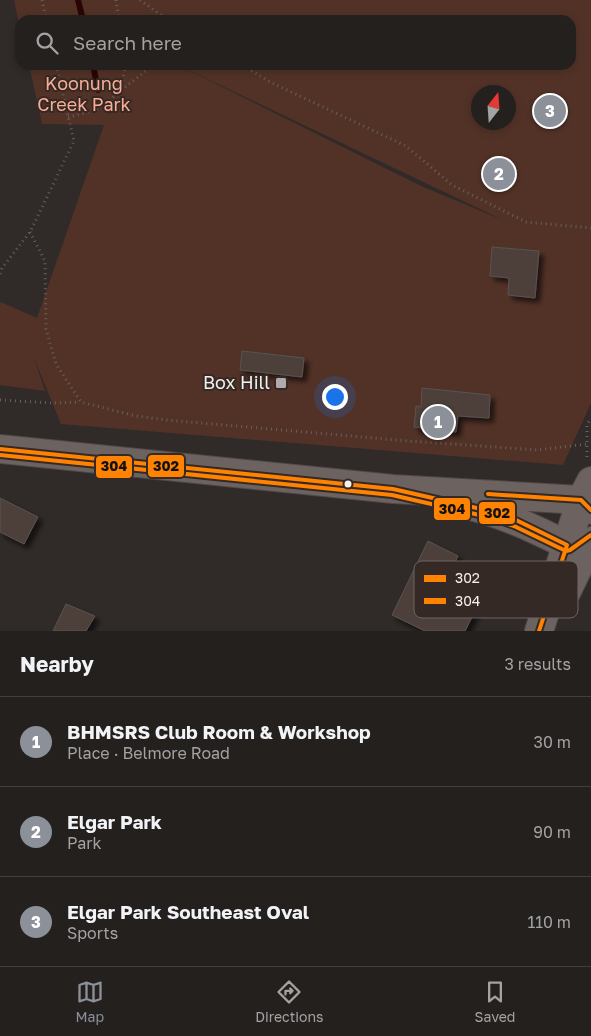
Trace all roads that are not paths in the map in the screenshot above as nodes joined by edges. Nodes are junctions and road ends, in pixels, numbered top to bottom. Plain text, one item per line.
1 (0, 449) edge
2 (587, 487) edge
3 (393, 489) junction
4 (591, 527) edge
5 (579, 543) edge
6 (571, 561) edge
7 (573, 561) edge
8 (545, 618) edge
9 (553, 618) edge
10 (539, 631) edge
11 (549, 631) edge

1 - 3 main road
2 - 3 main road
2 - 5 main road
3 - 5 main road
4 - 5 main road
5 - 6 main road
5 - 7 main road
8 - 10 main road
9 - 11 main road

